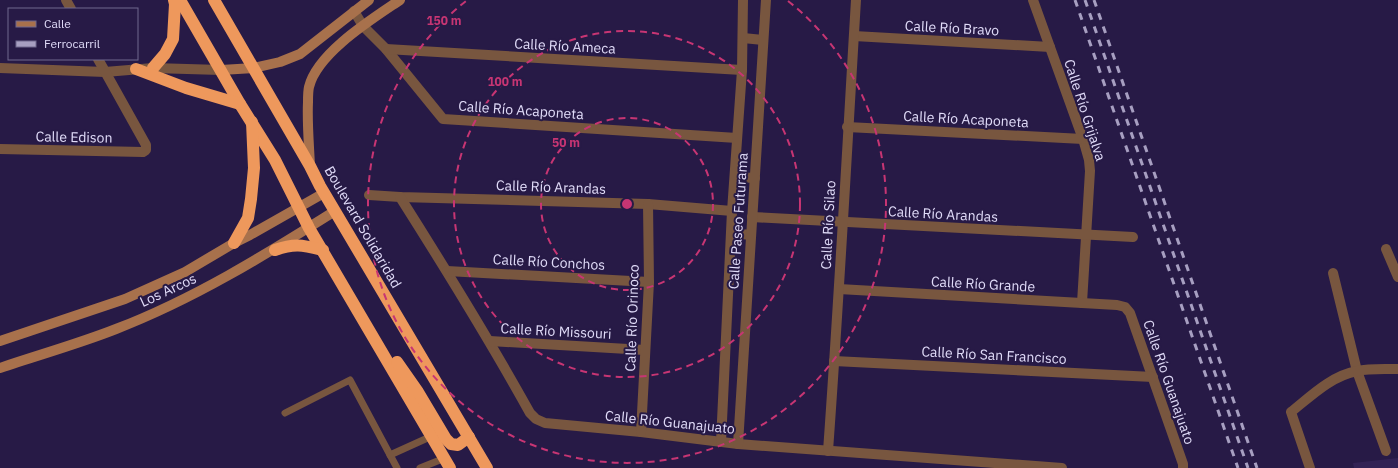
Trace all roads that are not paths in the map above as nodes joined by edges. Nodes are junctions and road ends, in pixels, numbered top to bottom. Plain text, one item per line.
1 (174, 0) edge
2 (180, 0) edge
3 (214, 0) edge
4 (369, 0) edge
5 (400, 0) edge
6 (743, 0) edge
7 (766, 0) edge
8 (856, 0) edge
9 (1033, 0) edge
10 (354, 11) junction
11 (363, 26) junction
12 (854, 36) junction
13 (743, 38) junction
14 (763, 40) junction
15 (1050, 47) junction
16 (386, 49) junction
17 (99, 60) edge
18 (0, 68) edge
19 (153, 68) junction
20 (254, 68) junction
21 (136, 69) junction
22 (222, 70) junction
23 (742, 70) junction
24 (105, 72) junction
25 (240, 104) junction
26 (252, 121) junction
27 (848, 127) junction
28 (736, 138) junction
29 (1083, 139) junction
30 (0, 149) edge
31 (310, 166) junction
32 (735, 177) junction
33 (754, 178) junction
34 (324, 193) junction
35 (369, 194) dead end
36 (400, 197) junction
37 (648, 204) junction
38 (298, 208) junction
39 (336, 211) junction
40 (732, 211) junction
41 (752, 218) junction
42 (842, 223) junction
43 (310, 228) junction
44 (732, 233) junction
45 (1086, 234) junction
46 (751, 235) junction
47 (1133, 236) dead end
48 (234, 243) junction
49 (275, 250) junction
50 (322, 250) junction
51 (1386, 250) dead end
52 (447, 271) junction
53 (1333, 273) dead end
54 (1398, 278) edge
55 (649, 282) junction
56 (839, 290) junction
57 (1082, 303) junction
58 (1125, 307) joint
59 (0, 341) edge
60 (377, 341) junction
61 (490, 341) junction
62 (645, 350) junction
63 (834, 361) junction
64 (0, 368) edge
65 (1398, 369) edge
66 (1357, 370) junction
67 (1152, 377) junction
68 (286, 413) dead end
69 (641, 432) junction
70 (432, 436) junction
71 (469, 437) junction
72 (721, 442) junction
73 (738, 444) junction
74 (828, 450) junction
75 (1386, 451) dead end
76 (390, 455) junction
77 (448, 463) edge
78 (397, 468) edge
79 (420, 468) edge
80 (487, 468) edge
81 (1062, 468) edge
82 (1183, 468) edge
83 (1310, 468) edge

1 - 19 highway
2 - 22 highway
3 - 20 highway, Boulevard Solidaridad
4 - 10 main road
5 - 11 main road
6 - 13 street, Calle Paseo Futurama
7 - 14 street, Calle Paseo Futurama
8 - 12 street, Calle Río Silao
9 - 15 street, Calle Río Grijalva
10 - 11 street, Calle Río Acaponeta
10 - 20 main road
11 - 16 street, Calle Río Acaponeta
11 - 31 main road
12 - 15 street, Calle Río Bravo
12 - 27 street, Calle Río Silao
13 - 14 street
13 - 23 street, Calle Paseo Futurama
14 - 33 street, Calle Paseo Futurama
15 - 29 street, Calle Río Grijalva
16 - 23 street, Calle Río Ameca
16 - 28 street, Calle Río Acaponeta
17 - 24 street
18 - 24 street
19 - 21 street
19 - 22 street
20 - 22 main road
20 - 31 highway, Boulevard Solidaridad
21 - 24 street
21 - 25 highway
22 - 25 highway
23 - 28 street, Calle Paseo Futurama
24 - 30 street, Calle Edison
25 - 26 highway
26 - 38 highway
26 - 48 highway
27 - 29 street, Calle Río Acaponeta
27 - 42 street, Calle Río Silao
28 - 32 street, Calle Paseo Futurama
29 - 45 street, Calle Río Grijalva
31 - 34 highway, Boulevard Solidaridad
32 - 33 street
32 - 40 street, Calle Paseo Futurama
33 - 41 street, Calle Paseo Futurama
34 - 38 main road, Los Arcos
34 - 39 highway, Boulevard Solidaridad
35 - 36 street, Calle Río Arandas
36 - 37 street, Calle Río Arandas
36 - 52 street, Calle Río Guanajuato
37 - 40 street, Calle Río Arandas
37 - 55 street, Calle Río Orinoco
38 - 43 highway
38 - 48 main road, Los Arcos
39 - 43 main road, Los Arcos
39 - 71 highway, Boulevard Solidaridad
40 - 44 street, Calle Paseo Futurama
41 - 42 street, Calle Río Arandas
41 - 46 street, Calle Paseo Futurama
42 - 45 street, Calle Río Arandas
42 - 56 street, Calle Río Silao
43 - 49 main road, Los Arcos
43 - 50 highway
44 - 46 street
44 - 72 street, Calle Paseo Futurama
45 - 47 street, Calle Río Arandas
45 - 57 street, Calle Río Grijalva
46 - 73 street, Calle Paseo Futurama
48 - 59 main road, Los Arcos
49 - 50 highway
49 - 64 main road, Los Arcos
50 - 60 highway
51 - 54 street
52 - 55 street, Calle Río Conchos
52 - 61 street, Calle Río Guanajuato
53 - 66 street
55 - 62 street, Calle Río Orinoco
56 - 57 street, Calle Río Grande
56 - 63 street, Calle Río Silao
57 - 58 street, Calle Río Grande
58 - 67 street, Calle Río Guanajuato
60 - 70 highway
60 - 71 highway
61 - 62 street, Calle Río Missouri
61 - 69 street, Calle Río Guanajuato
62 - 69 street, Calle Río Orinoco
63 - 67 street, Calle Río San Francisco
63 - 74 street, Calle Río Silao
65 - 66 street
66 - 75 street
66 - 83 street
67 - 82 street, Calle Río Guanajuato
68 - 76 lane
69 - 72 street, Calle Río Guanajuato
70 - 76 lane
70 - 77 highway
71 - 80 highway, Boulevard Solidaridad
72 - 73 street, Calle Río Guanajuato
73 - 74 street, Calle Río Guanajuato
74 - 81 street, Calle Río Guanajuato
76 - 78 lane
77 - 79 lane

